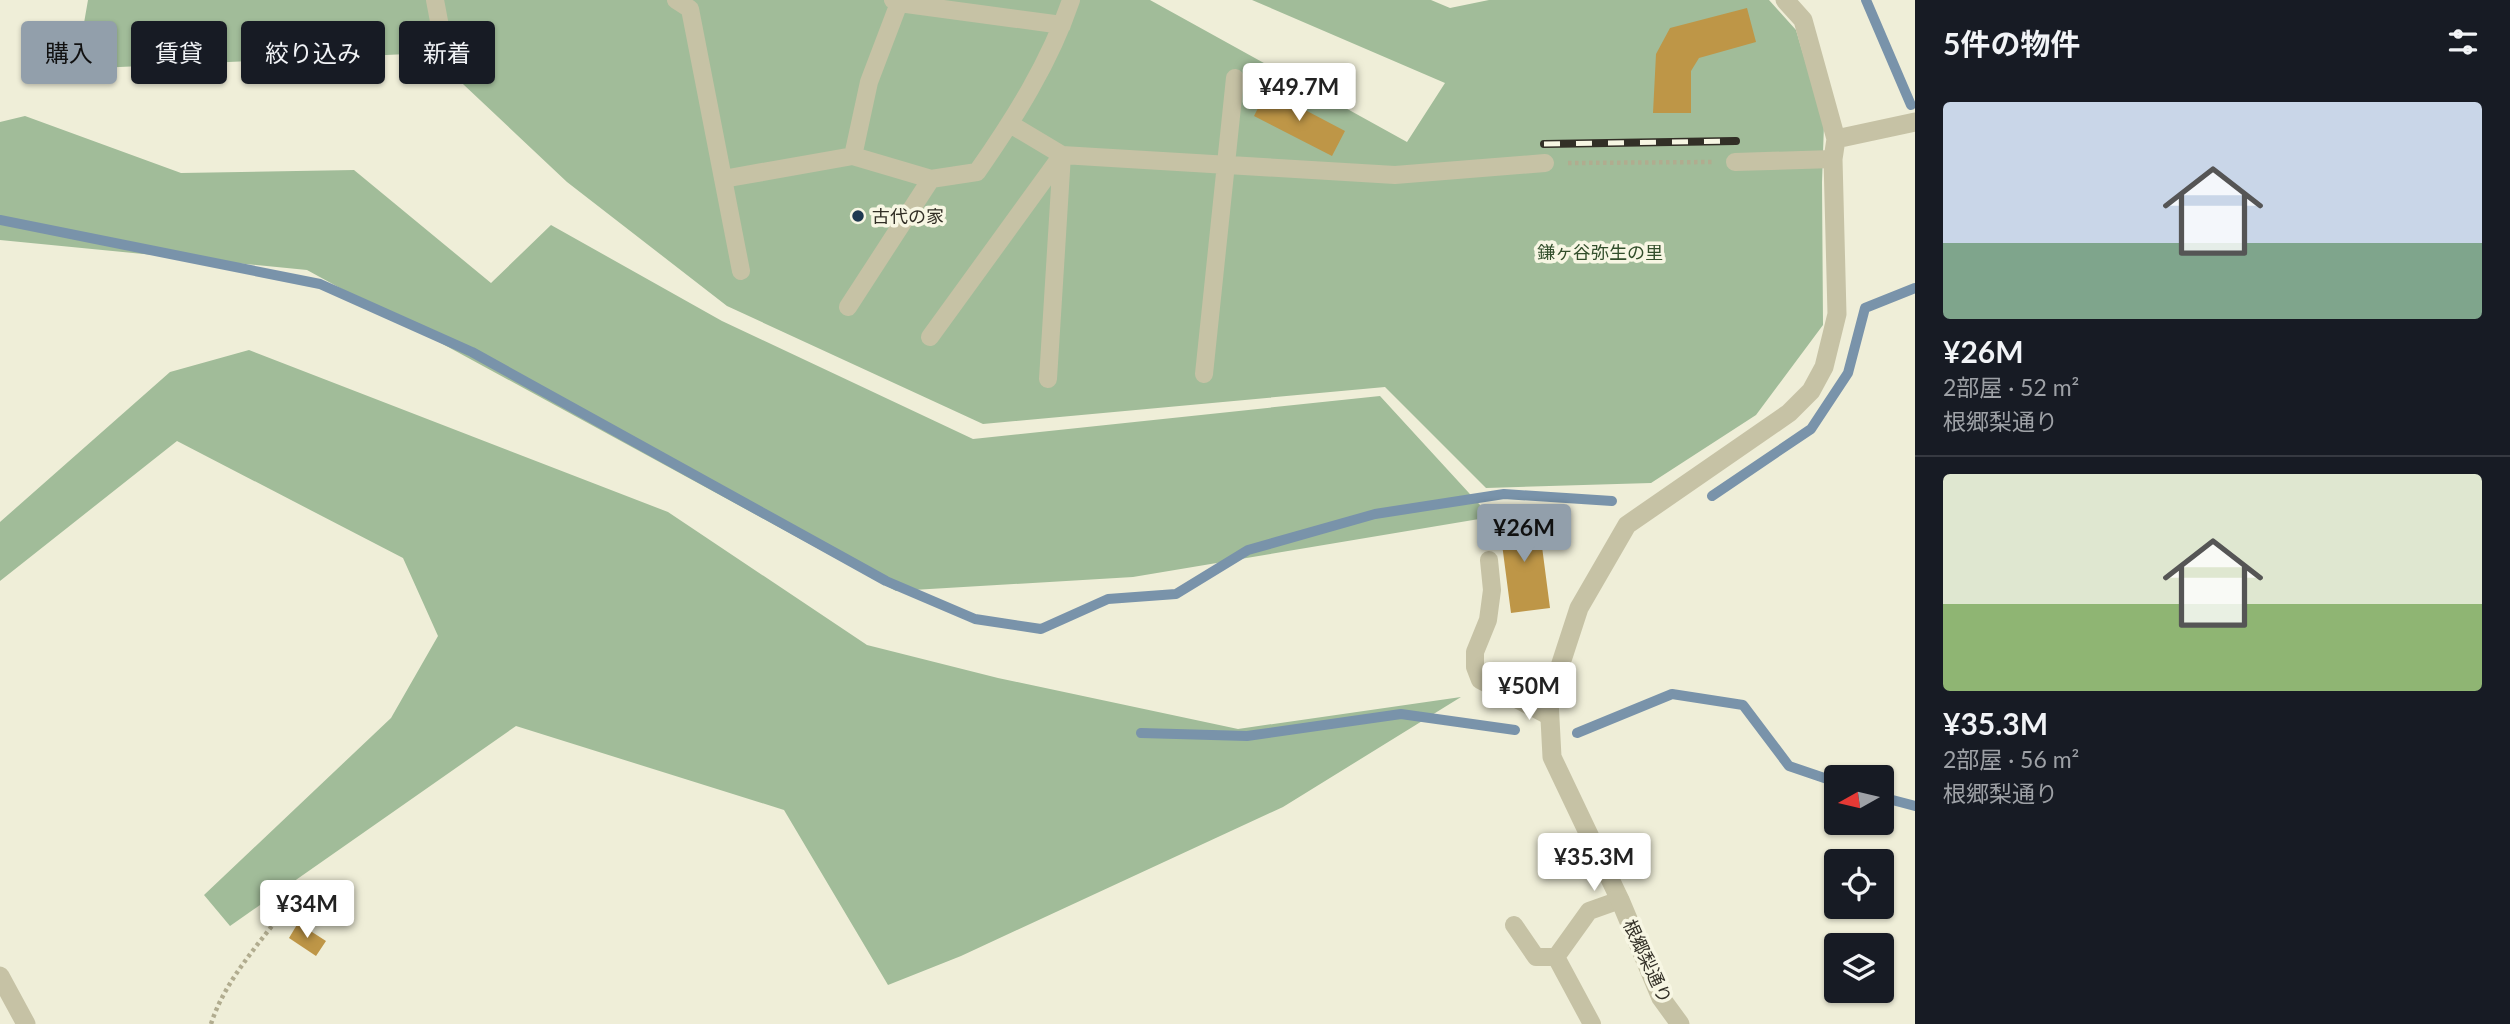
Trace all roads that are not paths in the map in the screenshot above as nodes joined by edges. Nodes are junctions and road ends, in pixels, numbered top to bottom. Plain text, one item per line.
1 (435, 0) edge
2 (676, 0) edge
3 (1071, 0) edge
4 (1785, 0) edge
5 (896, 1) edge
6 (439, 21) edge
7 (1062, 25) junction
8 (1235, 78) dead end
9 (1911, 123) edge
10 (1010, 124) junction
11 (1834, 149) junction
12 (1062, 155) junction
13 (853, 156) junction
14 (1735, 162) road end
15 (1545, 163) road end
16 (1225, 165) junction
17 (723, 179) junction
18 (931, 179) junction
19 (741, 271) dead end
20 (848, 307) dead end
21 (930, 337) dead end
22 (1204, 374) dead end
23 (1048, 379) dead end
24 (1489, 560) dead end
25 (1549, 708) junction
26 (1620, 900) junction
27 (1514, 925) dead end
28 (1556, 957) junction
29 (0, 976) edge
30 (26, 1024) edge
31 (1591, 1024) edge
32 (1681, 1024) edge

1 - 6 lane
2 - 17 lane
3 - 7 lane
4 - 11 street, 根郷梨通り
5 - 7 lane
5 - 13 lane
7 - 10 lane
8 - 16 lane
9 - 11 street
10 - 12 lane
10 - 18 lane
11 - 14 lane
11 - 25 street, 根郷梨通り
12 - 16 lane
12 - 21 lane
12 - 23 lane
13 - 17 lane
13 - 18 lane
15 - 16 lane
16 - 22 lane
17 - 19 lane
18 - 20 lane
24 - 25 lane
25 - 26 street, 根郷梨通り
26 - 28 lane
26 - 32 street, 根郷梨通り
27 - 28 lane
28 - 31 lane
29 - 30 street

